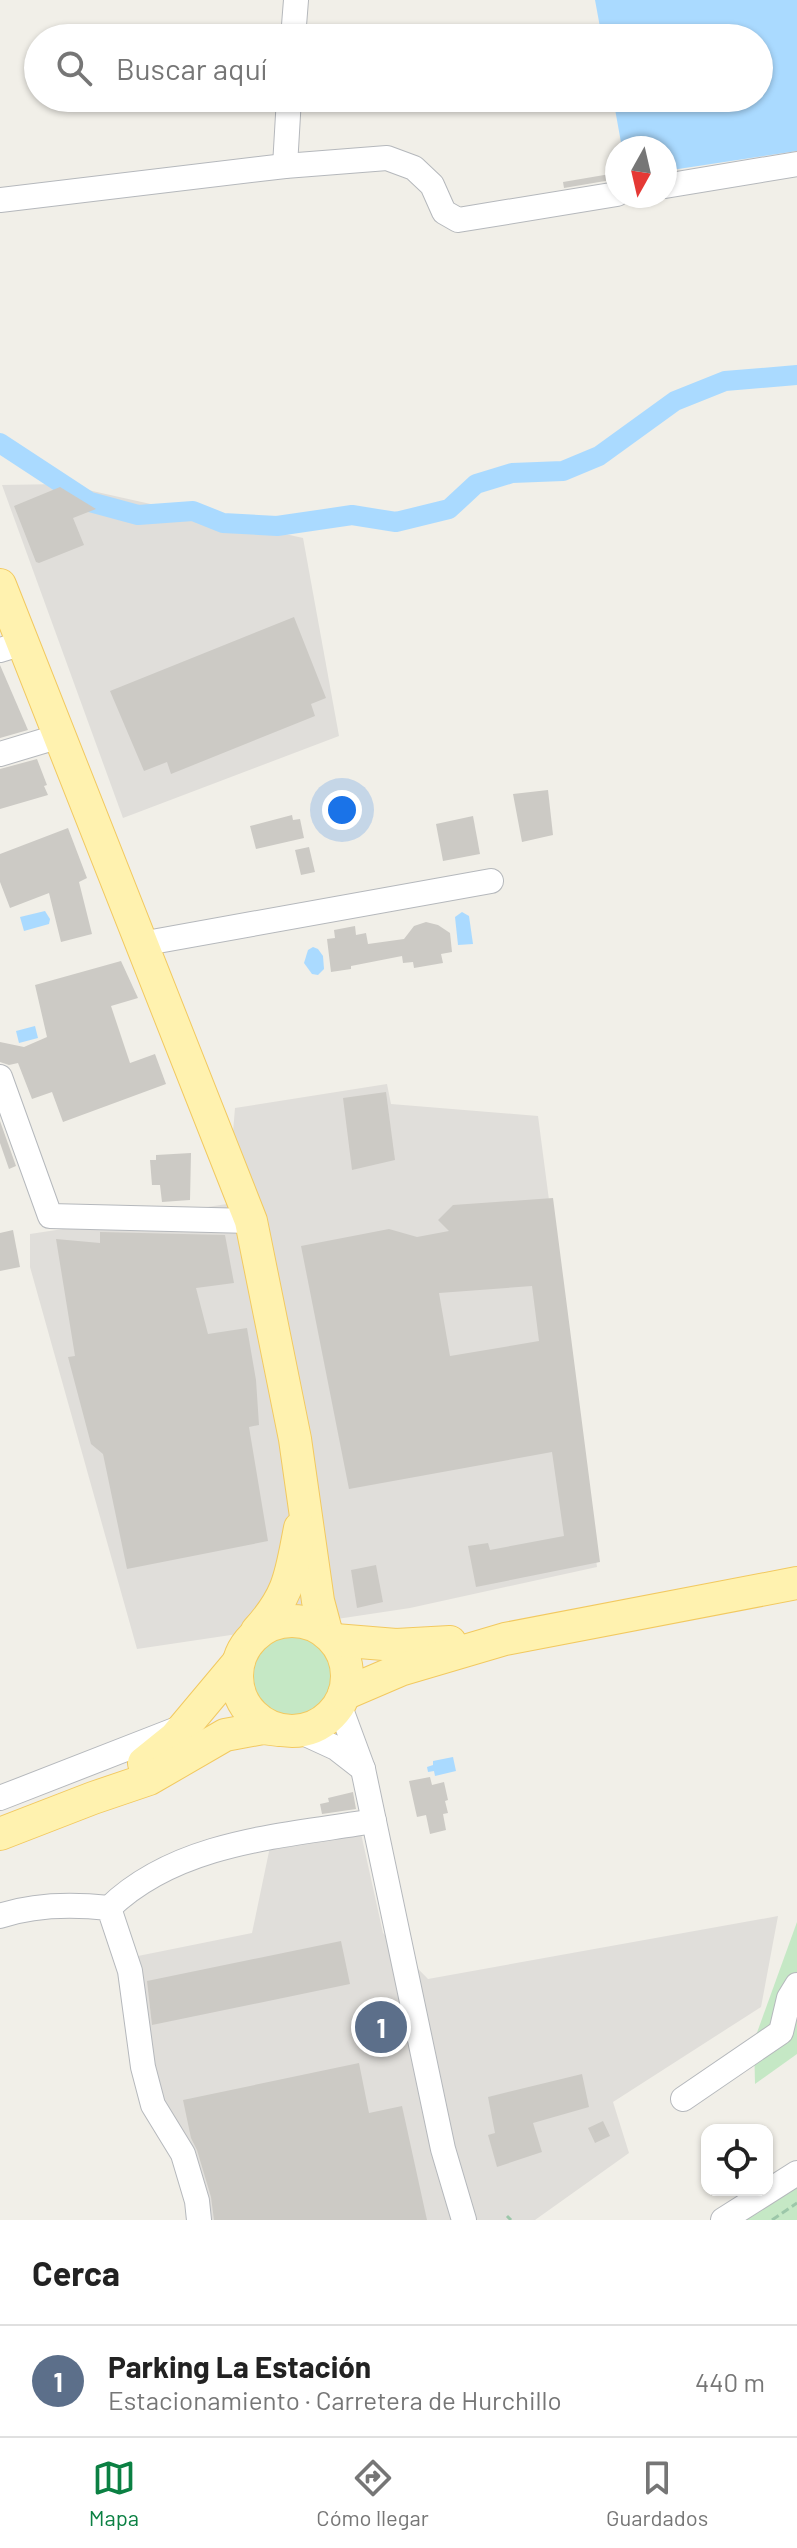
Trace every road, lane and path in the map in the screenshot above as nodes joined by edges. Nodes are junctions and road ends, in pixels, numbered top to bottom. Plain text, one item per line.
1 (296, 0) edge
2 (294, 24) edge
3 (288, 112) edge
4 (797, 164) edge
5 (285, 166) junction
6 (677, 184) edge
7 (605, 196) edge
8 (0, 200) edge
9 (0, 585) edge
10 (11, 646) edge
11 (60, 736) junction
12 (0, 754) edge
13 (491, 881) dead end
14 (141, 944) junction
15 (0, 1077) edge
16 (251, 1221) junction
17 (304, 1510) junction
18 (797, 1583) edge
19 (330, 1636) junction
20 (505, 1639) junction
21 (244, 1650) junction
22 (342, 1699) junction
23 (186, 1725) junction
24 (289, 1730) junction
25 (363, 1769) junction
26 (0, 1798) edge
27 (93, 1798) junction
28 (374, 1821) junction
29 (0, 1834) edge
30 (109, 1908) junction
31 (0, 1916) edge
32 (797, 1985) edge
33 (683, 2099) dead end
34 (797, 2173) edge
35 (797, 2203) edge
36 (199, 2220) edge
37 (464, 2220) edge
38 (723, 2220) edge
39 (772, 2220) edge

1 - 2 street
3 - 5 street
4 - 6 street
5 - 7 street
5 - 8 street
9 - 10 main road
10 - 11 main road
11 - 12 street
11 - 14 main road
13 - 14 street
14 - 16 main road
15 - 16 street
16 - 17 main road
17 - 19 main road
17 - 21 main road
18 - 20 main road
19 - 20 main road
19 - 21 main road
19 - 22 main road
20 - 22 main road
21 - 23 main road
21 - 24 main road
22 - 24 main road
22 - 25 street
23 - 26 street
23 - 27 main road
24 - 25 street
24 - 27 main road
25 - 28 street
27 - 29 main road
28 - 30 street
28 - 37 street
30 - 31 street
30 - 36 street
32 - 33 street
34 - 38 street
35 - 39 path

